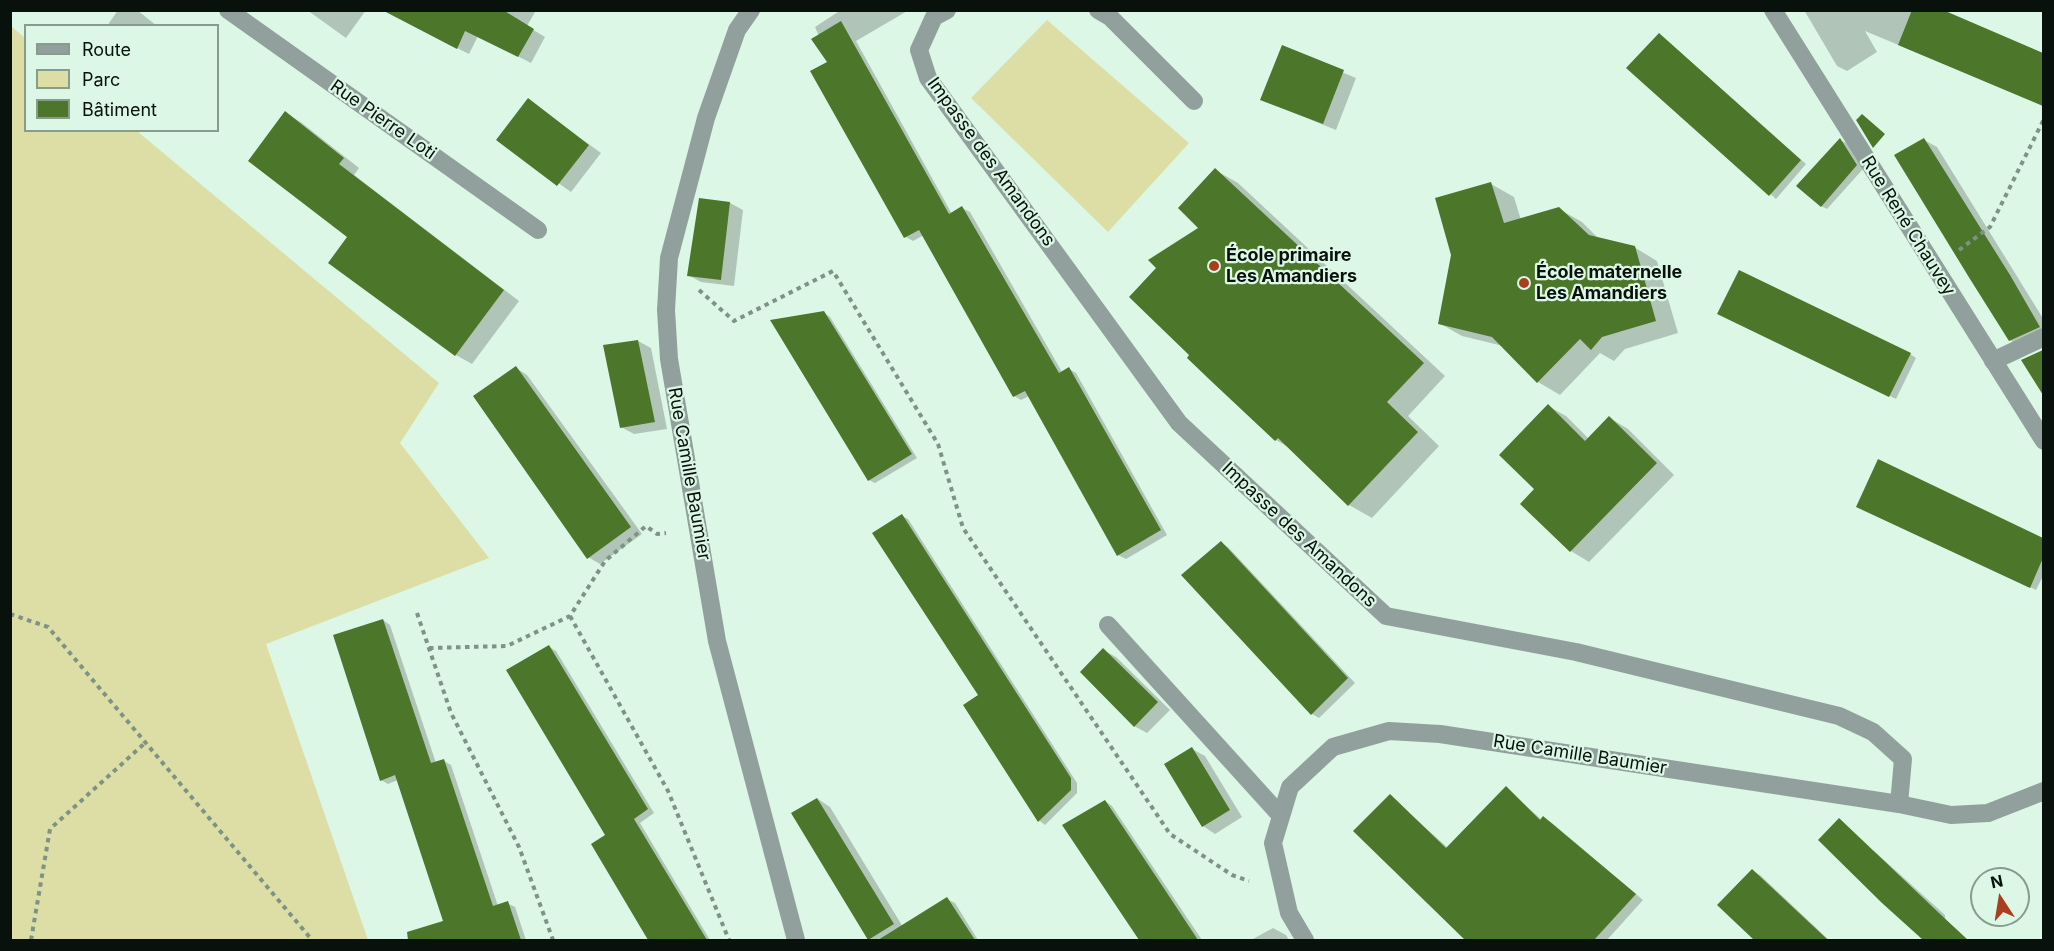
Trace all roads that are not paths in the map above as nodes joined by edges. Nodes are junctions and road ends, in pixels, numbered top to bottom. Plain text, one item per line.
1 (228, 10) edge
2 (751, 10) edge
3 (947, 10) edge
4 (1098, 10) edge
5 (1773, 10) edge
6 (1194, 101) dead end
7 (538, 230) dead end
8 (2043, 337) edge
9 (1993, 361) junction
10 (2043, 441) edge
11 (1108, 625) dead end
12 (2043, 791) edge
13 (1899, 804) junction
14 (1281, 816) junction
15 (796, 940) edge
16 (1305, 940) edge

1 - 7 street, Rue Pierre Loti
2 - 15 street, Rue Camille Baumier
3 - 13 street, Impasse des Amandons
4 - 6 street
5 - 9 street, Rue René Chauvey
8 - 9 street
9 - 10 street, Rue René Chauvey
11 - 14 street
12 - 13 street, Rue Camille Baumier
13 - 14 street, Rue Camille Baumier
14 - 16 street, Rue Camille Baumier

